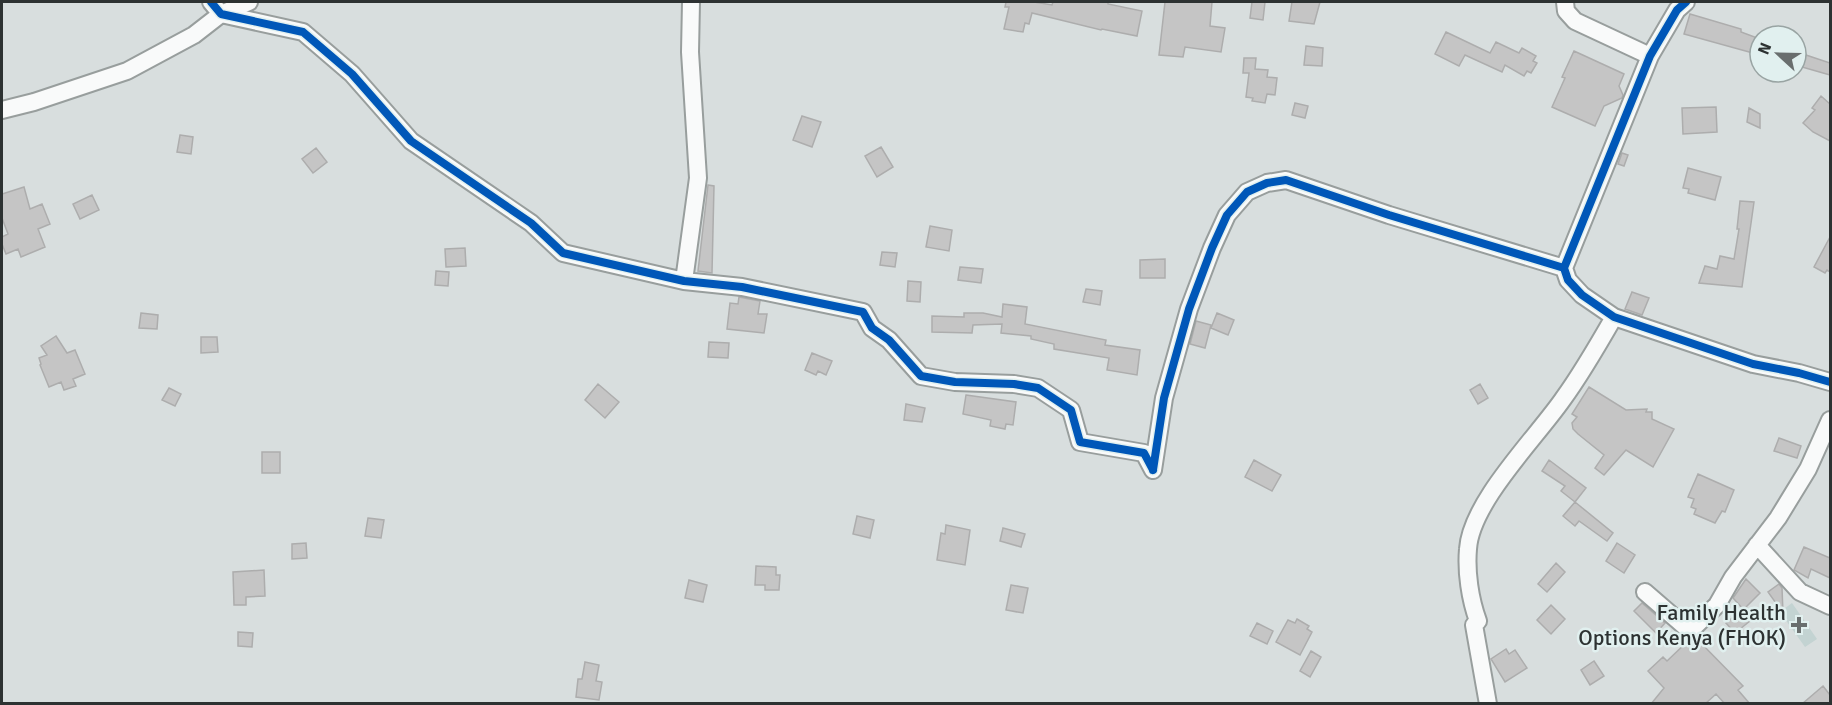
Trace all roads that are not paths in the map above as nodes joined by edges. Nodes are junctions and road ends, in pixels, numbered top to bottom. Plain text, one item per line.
1 (249, 2) edge
2 (691, 2) edge
3 (1565, 2) edge
4 (1686, 2) edge
5 (216, 8) edge
6 (1650, 56) junction
7 (2, 110) edge
8 (1564, 268) junction
9 (684, 281) junction
10 (1614, 317) junction
11 (1830, 382) edge
12 (1830, 420) edge
13 (1757, 545) junction
14 (1645, 592) dead end
15 (1830, 606) edge
16 (1488, 704) edge

1 - 5 street
2 - 9 street
3 - 6 street
4 - 6 street
5 - 7 street
5 - 9 street
6 - 8 street
8 - 9 street
8 - 10 street
10 - 11 street
10 - 16 street
12 - 13 street
13 - 14 street
13 - 15 street

